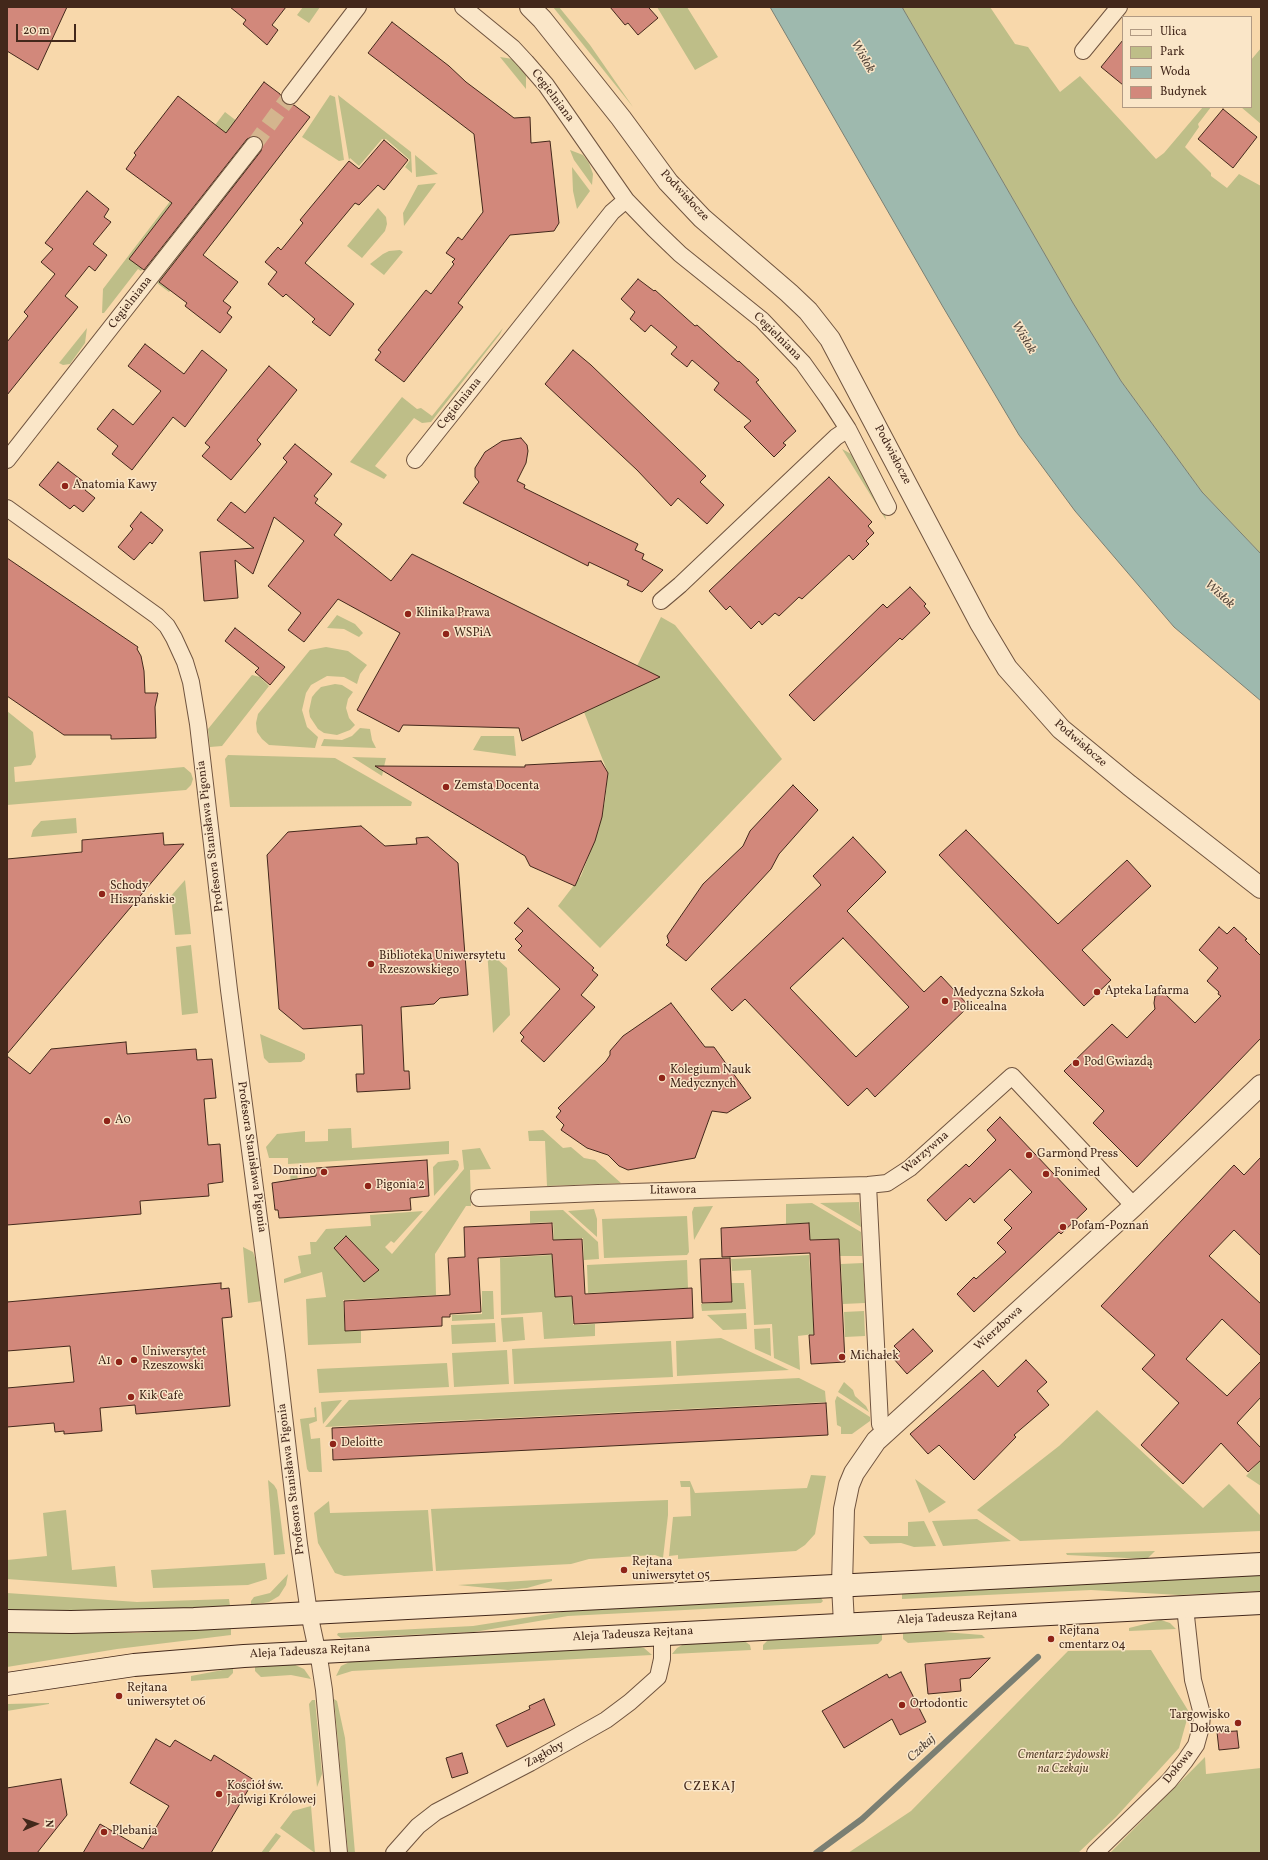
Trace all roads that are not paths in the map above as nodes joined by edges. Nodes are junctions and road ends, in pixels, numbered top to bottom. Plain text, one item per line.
1 (358, 7) edge
2 (463, 7) edge
3 (530, 7) edge
4 (1119, 7) edge
5 (1083, 51) dead end
6 (290, 96) tunnel mouth
7 (254, 145) tunnel mouth
8 (626, 200) junction
9 (848, 429) junction
10 (7, 460) edge
11 (415, 460) dead end
12 (888, 507) dead end
13 (7, 508) edge
14 (661, 601) dead end
15 (1261, 888) edge
16 (1261, 1085) edge
17 (868, 1185) junction
18 (479, 1198) dead end
19 (1134, 1206) junction
20 (885, 1431) junction
21 (1261, 1564) edge
22 (842, 1585) junction
23 (1261, 1603) edge
24 (1185, 1607) junction
25 (309, 1613) junction
26 (7, 1621) edge
27 (844, 1624) junction
28 (662, 1634) junction
29 (318, 1652) junction
30 (7, 1684) edge
31 (339, 1853) edge
32 (394, 1853) edge
33 (1095, 1853) edge

1 - 6 street
2 - 8 street, Cegielniana
3 - 15 street, Podwisłocze
4 - 5 street
7 - 10 street, Cegielniana
8 - 9 street, Cegielniana
8 - 11 street, Cegielniana
9 - 12 street, Cegielniana
9 - 14 street
13 - 25 street, Profesora Stanisława Pigonia
16 - 19 street, Wierzbowa
17 - 18 street, Litawora
17 - 19 street, Warzywna
17 - 20 street
19 - 20 street, Wierzbowa
20 - 22 street, Wierzbowa
21 - 22 main road
22 - 25 main road
22 - 27 street, Wierzbowa
23 - 24 main road, Aleja Tadeusza Rejtana
24 - 27 main road, Aleja Tadeusza Rejtana
24 - 33 street, Dołowa
25 - 26 main road
25 - 29 street, Profesora Stanisława Pigonia
27 - 28 main road, Aleja Tadeusza Rejtana
28 - 29 main road, Aleja Tadeusza Rejtana
28 - 32 street, Zagłoby
29 - 30 main road, Aleja Tadeusza Rejtana
29 - 31 street

